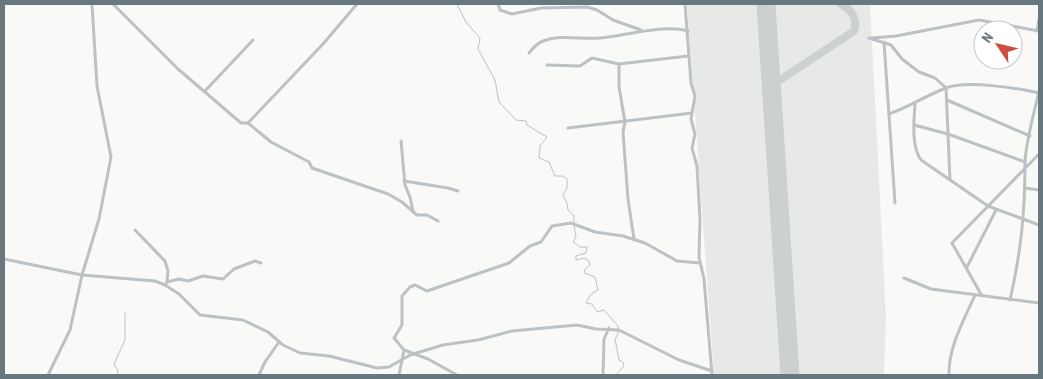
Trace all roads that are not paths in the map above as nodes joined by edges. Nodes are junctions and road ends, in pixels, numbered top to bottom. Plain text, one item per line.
1 (92, 4) edge
2 (113, 4) edge
3 (357, 4) edge
4 (498, 4) edge
5 (685, 4) edge
6 (556, 6) edge
7 (1039, 19) edge
8 (641, 30) junction
9 (688, 31) junction
10 (1038, 31) edge
11 (253, 40) dead end
12 (884, 42) junction
13 (528, 53) dead end
14 (688, 56) junction
15 (619, 64) junction
16 (547, 65) dead end
17 (946, 88) junction
18 (204, 90) junction
19 (1039, 92) edge
20 (947, 100) junction
21 (915, 104) junction
22 (692, 114) junction
23 (889, 114) junction
24 (625, 122) junction
25 (248, 123) junction
26 (914, 125) junction
27 (568, 128) dead end
28 (948, 134) junction
29 (1030, 136) junction
30 (401, 141) dead end
31 (1039, 155) edge
32 (1025, 162) junction
33 (1026, 168) junction
34 (950, 180) junction
35 (404, 181) junction
36 (1025, 188) junction
37 (1039, 190) edge
38 (458, 192) dead end
39 (895, 202) dead end
40 (988, 206) junction
41 (996, 210) junction
42 (414, 212) junction
43 (1024, 219) junction
44 (438, 221) dead end
45 (1039, 225) edge
46 (135, 230) dead end
47 (634, 239) junction
48 (4, 259) edge
49 (700, 262) junction
50 (261, 263) dead end
51 (966, 268) junction
52 (82, 275) junction
53 (904, 278) dead end
54 (166, 283) junction
55 (975, 295) junction
56 (982, 296) junction
57 (1010, 300) junction
58 (1039, 303) edge
59 (609, 328) junction
60 (280, 342) junction
61 (404, 350) junction
62 (412, 354) junction
63 (402, 360) junction
64 (712, 373) edge
65 (48, 375) edge
66 (259, 375) edge
67 (399, 375) edge
68 (457, 375) edge
69 (603, 375) edge
70 (949, 375) edge

1 - 52 street
2 - 18 street
3 - 25 street
4 - 6 street
5 - 9 street
6 - 8 street
7 - 10 street
8 - 9 street
8 - 13 street
9 - 14 street
10 - 12 street
11 - 18 street
12 - 17 street
12 - 23 street
14 - 15 street
14 - 22 street
15 - 16 street
15 - 24 street
17 - 19 street
17 - 20 street
17 - 21 street
18 - 25 street
19 - 29 street
20 - 28 street
20 - 29 street
21 - 23 street
21 - 26 street
22 - 24 street
22 - 49 street
23 - 39 street
24 - 27 street
24 - 47 street
25 - 42 street
26 - 28 street
26 - 34 street
28 - 32 street
28 - 34 street
29 - 32 street
30 - 35 street
31 - 33 street
32 - 33 street
33 - 36 street
33 - 40 street
34 - 40 street
35 - 38 street
35 - 42 street
36 - 37 street
36 - 43 street
40 - 41 street
40 - 51 street
41 - 43 street
41 - 51 street
42 - 44 street
43 - 45 street
43 - 57 street
46 - 54 street
47 - 49 street
47 - 61 street
48 - 52 street
49 - 64 street
50 - 54 street
51 - 56 street
52 - 54 street
52 - 65 street
53 - 55 street
54 - 60 street
55 - 56 street
55 - 70 street
56 - 57 street
57 - 58 street
59 - 62 street
59 - 64 street
59 - 69 street
60 - 63 street
60 - 66 street
61 - 62 street
61 - 63 street
62 - 63 street
62 - 68 street
63 - 67 street

